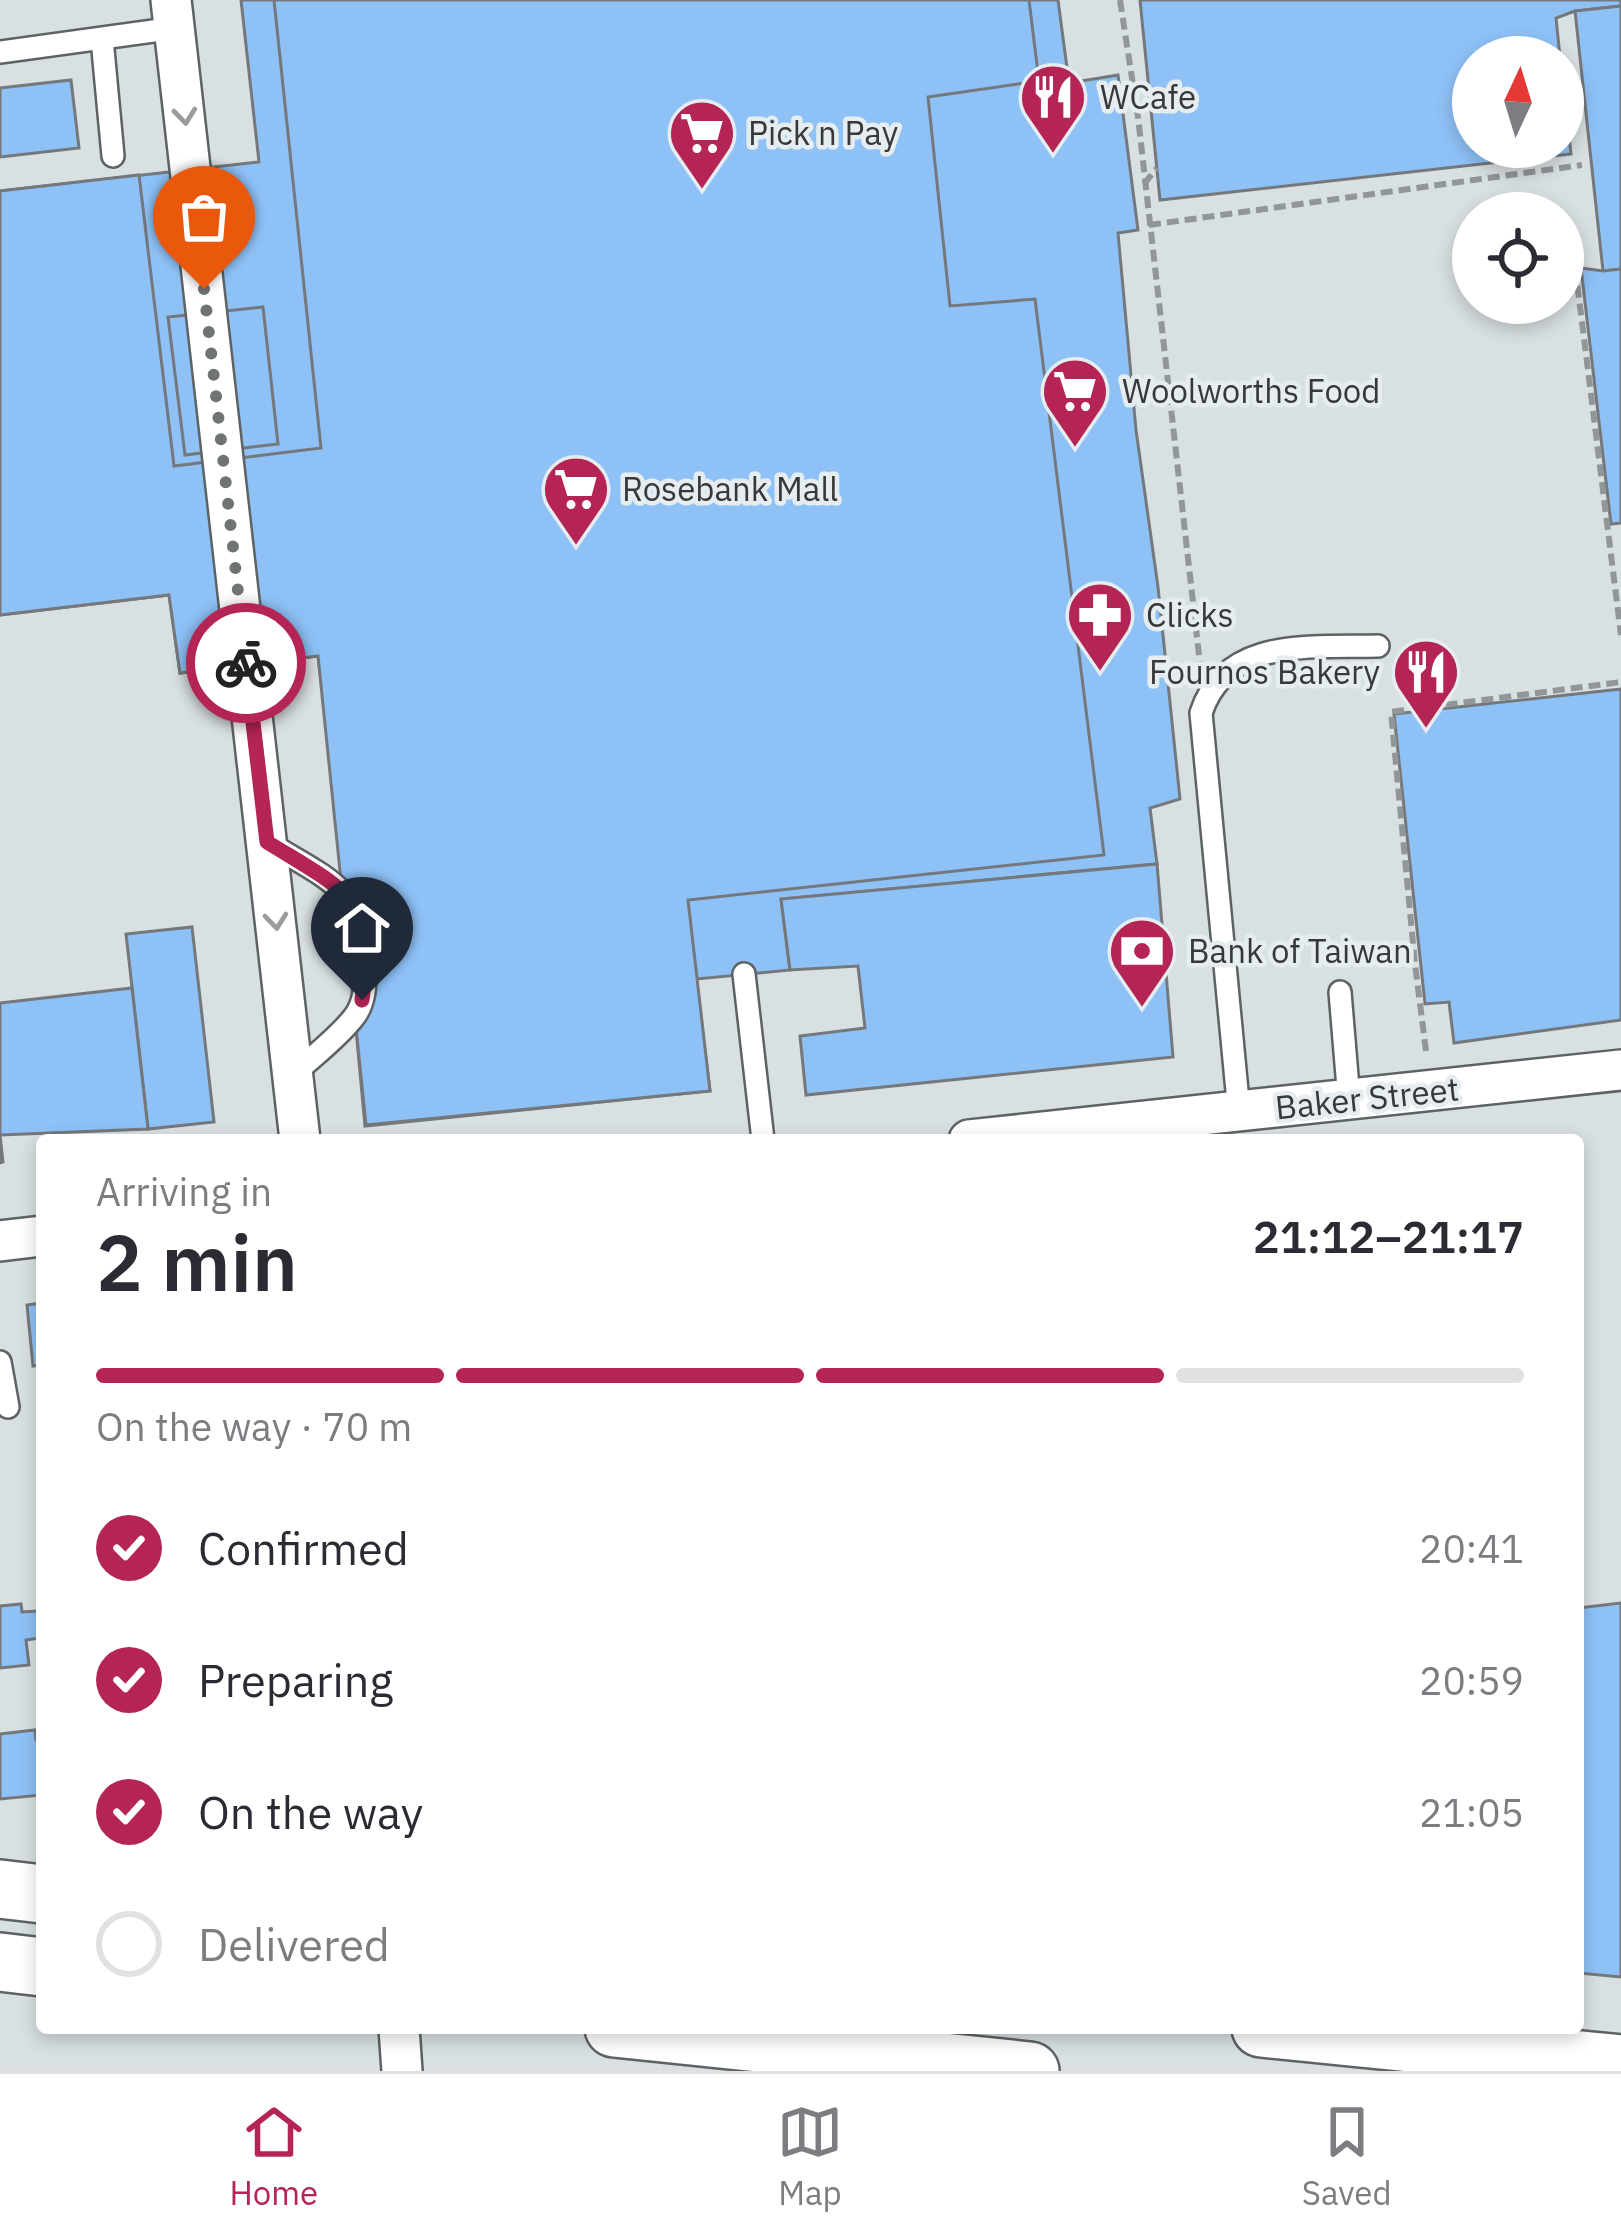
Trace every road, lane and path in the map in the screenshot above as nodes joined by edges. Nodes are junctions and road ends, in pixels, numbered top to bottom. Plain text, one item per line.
1 (1120, 0) edge
2 (173, 14) edge
3 (101, 39) junction
4 (0, 52) edge
5 (113, 156) dead end
6 (1157, 168) dead end
7 (1560, 168) edge
8 (1144, 184) junction
9 (1149, 225) junction
10 (1582, 324) edge
11 (1621, 635) edge
12 (1378, 646) dead end
13 (1621, 682) edge
14 (1205, 700) junction
15 (267, 842) junction
16 (744, 974) dead end
17 (1340, 992) dead end
18 (1426, 1051) dead end
19 (1621, 1070) edge
20 (293, 1075) junction
21 (1348, 1100) junction
22 (1241, 1126) edge
23 (299, 1134) edge
24 (762, 1134) edge
25 (1086, 1134) edge
26 (36, 1237) edge
27 (0, 1241) edge
28 (0, 1362) edge
29 (8, 1407) dead end
30 (0, 1889) edge
31 (36, 1893) edge
32 (0, 1962) edge
33 (36, 1966) edge
34 (399, 2034) edge
35 (672, 2034) edge
36 (1289, 2034) edge
37 (1344, 2046) edge
38 (1621, 2063) edge
39 (402, 2071) edge
40 (1030, 2071) edge

1 - 8 path
2 - 3 lane
2 -> 15 street
3 - 4 lane
3 - 5 lane
6 - 8 path
7 - 9 path
8 - 9 path
9 - 14 path
10 - 11 path
12 - 14 lane
13 - 18 path
14 - 22 lane
15 -> 20 street
15 - 20 lane
16 - 24 lane
17 - 21 lane
19 - 21 street, Baker Street
20 - 23 street
21 - 22 street, Baker Street
22 - 25 street, Baker Street
26 - 27 street
28 - 29 lane
30 - 31 main road
32 - 33 main road
34 - 39 street
35 - 40 main road
36 - 37 main road
37 - 38 main road

